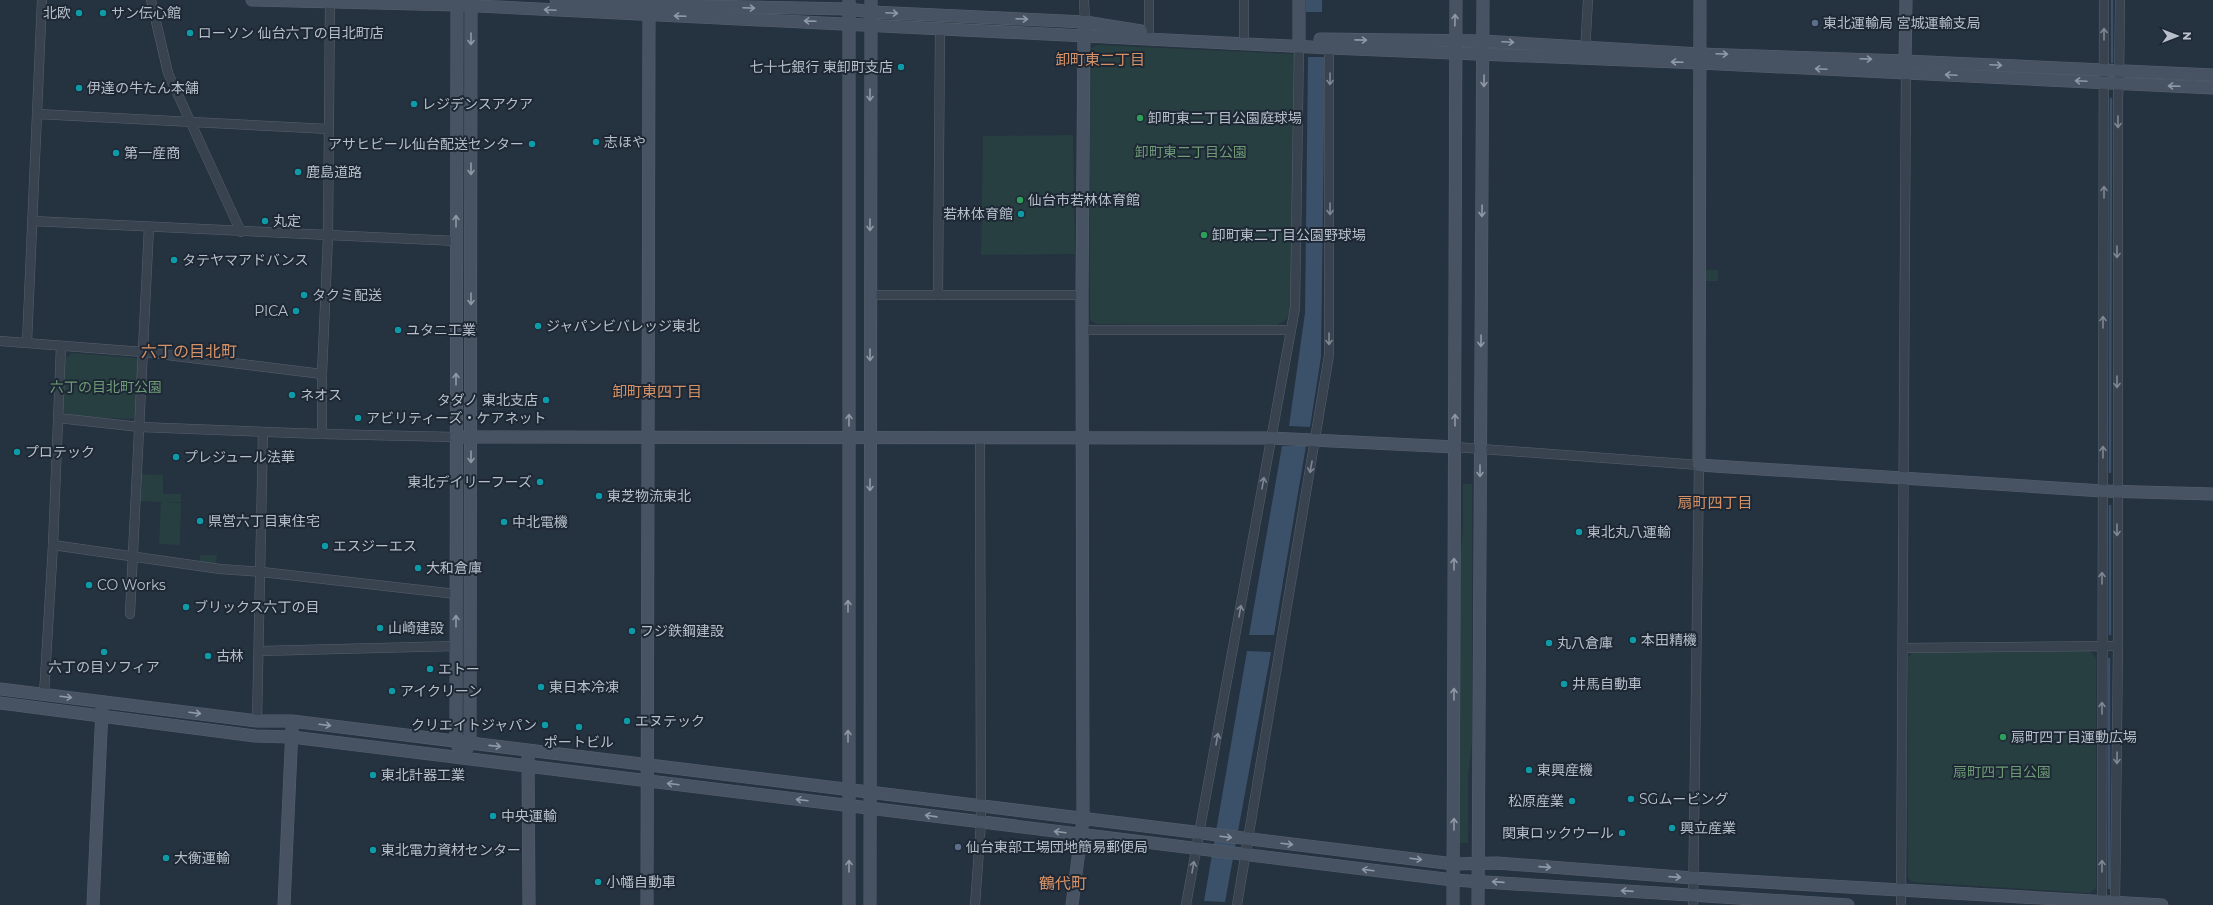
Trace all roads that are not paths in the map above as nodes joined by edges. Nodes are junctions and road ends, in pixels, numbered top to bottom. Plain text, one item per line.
1 (42, 0) edge
2 (151, 0) edge
3 (252, 0) edge
4 (556, 0) edge
5 (871, 0) edge
6 (1084, 0) edge
7 (1149, 0) edge
8 (1244, 0) edge
9 (1299, 0) edge
10 (1456, 0) edge
11 (1483, 0) edge
12 (1588, 0) edge
13 (1700, 0) edge
14 (1906, 0) edge
15 (2104, 0) edge
16 (2120, 0) edge
17 (330, 2) edge
18 (457, 3) edge
19 (471, 3) edge
20 (849, 4) edge
21 (649, 6) edge
22 (871, 18) junction
23 (1084, 22) junction
24 (849, 23) junction
25 (940, 29) junction
26 (1149, 32) junction
27 (1084, 34) junction
28 (1244, 37) junction
29 (1455, 41) junction
30 (1483, 41) junction
31 (1299, 42) junction
32 (1329, 44) junction
33 (1585, 53) junction
34 (1455, 54) junction
35 (1484, 55) junction
36 (1700, 58) junction
37 (1905, 60) junction
38 (1906, 73) junction
39 (2213, 75) edge
40 (2104, 77) junction
41 (2120, 78) junction
42 (2213, 88) edge
43 (38, 114) junction
44 (192, 121) junction
45 (329, 129) junction
46 (32, 221) junction
47 (149, 227) junction
48 (241, 232) junction
49 (328, 236) junction
50 (456, 241) junction
51 (870, 295) junction
52 (938, 295) junction
53 (1082, 295) junction
54 (1082, 330) junction
55 (1291, 330) junction
56 (0, 341) edge
57 (27, 342) junction
58 (61, 346) junction
59 (143, 352) junction
60 (322, 374) junction
61 (58, 418) junction
62 (140, 427) junction
63 (263, 432) junction
64 (322, 434) junction
65 (456, 437) junction
66 (471, 437) junction
67 (648, 437) junction
68 (848, 437) junction
69 (870, 438) junction
70 (980, 438) junction
71 (1083, 438) junction
72 (1271, 438) junction
73 (1316, 440) junction
74 (1455, 447) junction
75 (1480, 448) junction
76 (1699, 465) junction
77 (1904, 479) junction
78 (2103, 491) junction
79 (2117, 491) junction
80 (2213, 494) edge
81 (53, 546) junction
82 (132, 556) junction
83 (262, 572) junction
84 (456, 594) junction
85 (130, 614) dead end
86 (456, 646) junction
87 (2102, 646) junction
88 (2118, 646) junction
89 (1903, 648) junction
90 (260, 651) junction
91 (0, 689) edge
92 (44, 694) junction
93 (103, 702) junction
94 (0, 703) edge
95 (102, 717) junction
96 (257, 721) junction
97 (292, 721) junction
98 (292, 737) junction
99 (456, 741) junction
100 (470, 743) junction
101 (528, 750) junction
102 (462, 757) junction
103 (646, 763) junction
104 (529, 766) junction
105 (646, 780) junction
106 (848, 790) junction
107 (871, 791) junction
108 (848, 806) junction
109 (980, 806) junction
110 (871, 808) junction
111 (1083, 819) junction
112 (981, 823) junction
113 (1203, 834) junction
114 (1082, 835) junction
115 (1248, 839) junction
116 (1196, 849) junction
117 (1246, 855) junction
118 (1478, 862) junction
119 (1454, 864) junction
120 (1693, 878) junction
121 (1453, 880) junction
122 (1478, 881) junction
123 (1902, 891) junction
124 (1693, 900) edge
125 (2101, 903) edge
126 (2115, 904) edge
127 (93, 905) edge
128 (284, 905) edge
129 (529, 905) edge
130 (647, 905) edge
131 (849, 905) edge
132 (870, 905) edge
133 (975, 905) edge
134 (1072, 905) edge
135 (1186, 905) edge
136 (1237, 905) edge
137 (1453, 905) edge
138 (1478, 905) edge
139 (1848, 905) edge
140 (1901, 905) edge
141 (2162, 905) edge

1 - 43 street
2 - 44 street
3 - 17 street
4 - 21 street
5 - 22 street
6 - 23 street
7 - 26 street
8 - 28 street
9 - 31 street
29 -> 10 street
11 - 30 street
12 - 33 street
13 - 36 street
14 - 37 street
40 -> 15 street
16 - 41 street
17 - 18 street
17 - 45 street
18 - 19 street
50 -> 18 street
21 -> 19 street
19 -> 66 street
21 -> 20 street
20 - 22 street
20 - 24 street
24 -> 21 street
21 - 67 street
22 -> 23 street
22 - 24 street
22 - 25 street
22 -> 51 street
23 - 26 street
23 - 27 street
68 -> 24 street
25 - 27 street
25 - 52 street
26 - 28 street
27 - 31 street
27 - 53 street
28 - 31 street
29 - 30 street
32 -> 29 street
29 - 34 street
30 -> 33 street
30 - 35 street
31 - 32 street
31 - 55 street
32 - 34 street
32 -> 73 street
33 - 35 street
33 - 36 street
34 - 35 street
74 -> 34 street
35 -> 75 street
36 -> 37 street
38 -> 36 street
36 - 76 street
37 - 38 street
37 -> 40 street
40 -> 38 street
38 - 77 street
39 - 41 street
40 - 41 street
78 -> 40 street
42 -> 41 street
41 -> 79 street
43 - 44 street
43 - 46 street
44 - 45 street
44 - 48 street
45 - 49 street
46 - 47 street
46 - 57 street
47 - 48 street
47 - 59 street
48 - 49 street
49 - 50 street
49 - 60 street
65 -> 50 street
51 - 52 street
51 -> 69 street
52 - 53 street
53 - 54 street
54 - 55 street
54 - 71 street
55 - 72 street
56 - 57 street
57 - 58 street
58 - 59 street
58 - 61 street
59 - 60 street
59 - 62 street
60 - 64 street
61 - 62 street
61 - 81 street
62 - 63 street
62 - 82 street
63 - 64 street
63 - 83 street
64 - 65 street
65 - 66 street
65 - 84 street
66 - 67 street
66 -> 100 street
67 - 68 street
67 - 103 street
68 - 69 street
106 -> 68 street
69 - 70 street
69 -> 107 street
70 - 71 street
70 - 109 street
71 - 72 street
71 - 111 street
72 - 73 street
113 -> 72 street
73 - 74 street
73 -> 115 street
74 - 75 street
119 -> 74 street
75 - 76 street
75 -> 118 street
76 - 77 street
76 - 120 street
77 - 78 street
77 - 89 street
78 - 79 street
87 -> 78 street
79 - 80 street
79 -> 88 street
81 - 82 street
81 - 92 street
82 - 83 street
82 - 85 street
83 - 84 street
83 - 90 street
86 -> 84 street
86 - 90 street
86 - 99 street
87 - 88 street
87 - 89 street
125 -> 87 street
88 -> 126 street
89 - 123 street
90 - 96 street
91 - 92 street
92 -> 93 street
93 - 95 street
93 -> 96 street
94 - 95 street
95 - 98 street
95 - 127 street
96 - 97 street
97 - 98 street
97 -> 99 street
98 - 102 street
98 - 128 street
99 - 100 street
99 - 102 street
100 -> 101 street
100 - 102 street
101 - 103 street
101 - 104 street
102 - 104 street
103 - 105 street
103 - 106 street
104 - 105 street
104 - 129 street
108 -> 105 street
105 - 130 street
106 - 107 street
106 - 108 street
107 - 109 street
107 - 110 street
108 - 110 street
131 -> 108 street
109 - 111 street
109 - 112 street
112 -> 110 street
110 - 132 street
111 - 113 street
111 - 114 street
114 -> 112 street
112 - 133 street
113 -> 115 street
113 - 116 street
114 - 116 street
114 - 134 street
115 - 117 street
115 -> 119 street
116 - 117 street
135 -> 116 street
121 -> 117 street
117 - 136 street
118 - 119 street
118 -> 120 street
118 - 122 street
119 - 121 street
120 - 123 street
120 - 124 street
121 - 122 street
121 - 137 street
124 -> 122 street
122 - 138 street
123 - 125 street
123 - 140 street
124 - 139 street
125 - 126 street
126 - 141 street

